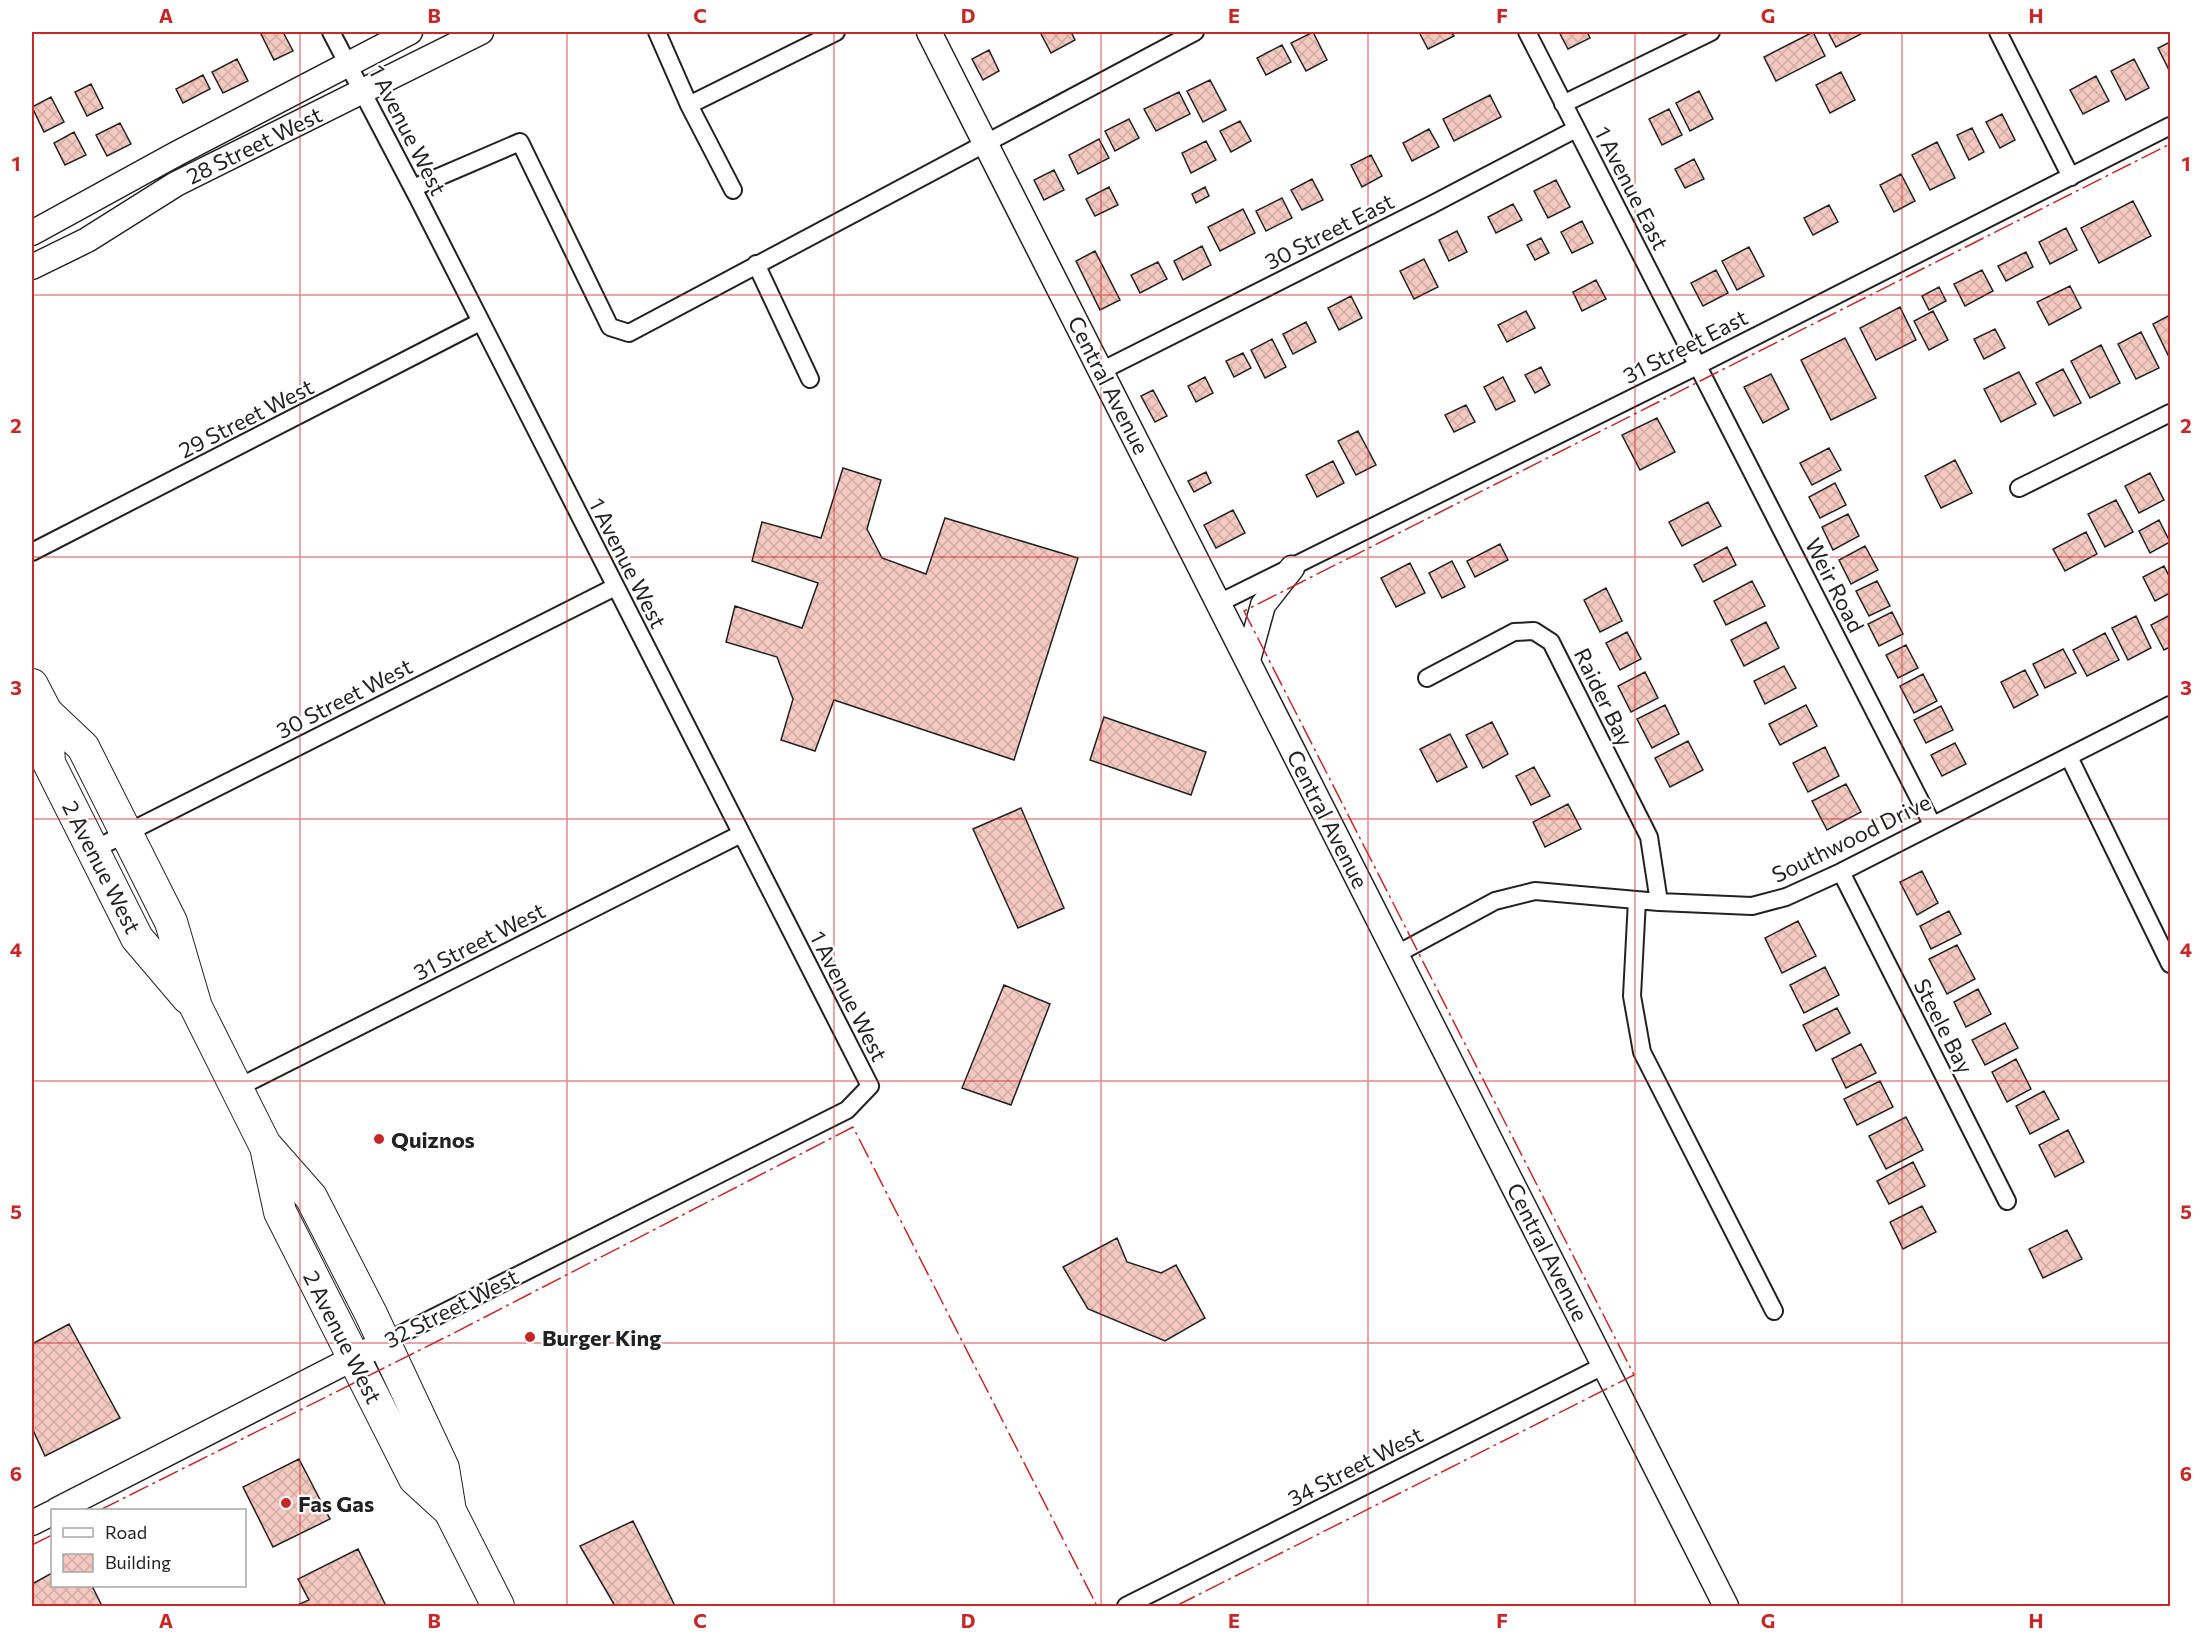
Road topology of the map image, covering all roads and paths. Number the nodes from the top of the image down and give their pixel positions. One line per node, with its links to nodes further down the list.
1 (331, 32): 11 (street, 1 Avenue West)
2 (410, 32): 11 (street, 28 Street West)
3 (481, 32): 12 (street, 28 Street West)
4 (657, 32): 14 (street)
5 (836, 32): 14 (street)
6 (929, 32): 17 (street, Central Avenue)
7 (1195, 32): 17 (street)
8 (1527, 32): 13 (street, 1 Avenue East)
9 (1711, 32): 13 (street)
10 (1998, 32): 18 (street)
11 (348, 63): 12 (street, 1 Avenue West); 21 (street, 28 Street West)
12 (363, 91): 19 (street, 1 Avenue West); 23 (street, 28 Street West)
13 (1563, 104): 16 (street, 1 Avenue East)
14 (688, 105): 20 (street)
15 (2170, 126): 18 (street, 31 Street East)
16 (1576, 129): 25 (street, 1 Avenue East); 26 (street, 30 Street East)
17 (985, 142): 22 (street); 26 (street, Central Avenue)
18 (2071, 177): 25 (street, 31 Street East)
19 (413, 188): 22 (street); 24 (street, 1 Avenue West)
20 (733, 190)
21 (32, 233)
22 (756, 264): 27 (street)
23 (32, 267)
24 (480, 322): 30 (street, 29 Street West); 32 (street, 1 Avenue West)
25 (1697, 366): 31 (street, 31 Street East); 39 (street, Weir Road)
26 (1101, 371): 33 (street, Central Avenue)
27 (810, 379)
28 (2170, 412): 29 (street)
29 (2019, 488)
30 (32, 552)
31 (1292, 568): 33 (street, 31 Street East); 34 (street)
32 (615, 587): 40 (street, 30 Street West); 41 (street, 1 Avenue West)
33 (1219, 603): 34 (street, Central Avenue)
34 (1248, 660): 46 (street, Central Avenue)
35 (1427, 678): 45 (street, Raider Bay)
36 (39, 698): 40 (highway, 2 Avenue West); 42 (highway, 2 Avenue West)
37 (2170, 705): 38 (street, Southwood Drive)
38 (2069, 757): 39 (street, Southwood Drive); 47 (street)
39 (1932, 824): 43 (street, Southwood Drive)
40 (127, 833): 42 (street, 30 Street West); 48 (highway, 2 Avenue West)
41 (741, 834): 49 (street, 31 Street West); 50 (street, 1 Avenue West)
42 (93, 850): 48 (highway, 2 Avenue West)
43 (1841, 872): 45 (street, Southwood Drive); 52 (street, Steele Bay)
44 (1637, 900): 45 (street, Southwood Drive); 46 (street, Southwood Drive); 53 (street)
45 (1659, 902)
46 (1397, 954): 56 (street, Central Avenue)
47 (2170, 964)
48 (196, 1006): 49 (highway, 2 Avenue West)
49 (237, 1088): 51 (highway, 2 Avenue West)
50 (847, 1110): 54 (street, 32 Street West)
51 (266, 1147): 54 (highway, 2 Avenue West); 55 (highway, 2 Avenue West)
52 (2007, 1201)
53 (1774, 1311)
54 (385, 1342): 55 (street, 32 Street West); 58 (highway, 2 Avenue West)
55 (353, 1356): 57 (street, 32 Street West); 58 (highway, 2 Avenue West)
56 (1605, 1365): 62 (street, 34 Street West); 63 (street, Central Avenue)
57 (59, 1509)
58 (450, 1511): 61 (highway, 2 Avenue West)
59 (51, 1514): 60 (street)
60 (32, 1523)
61 (498, 1606)
62 (1126, 1606)
63 (1726, 1606)

